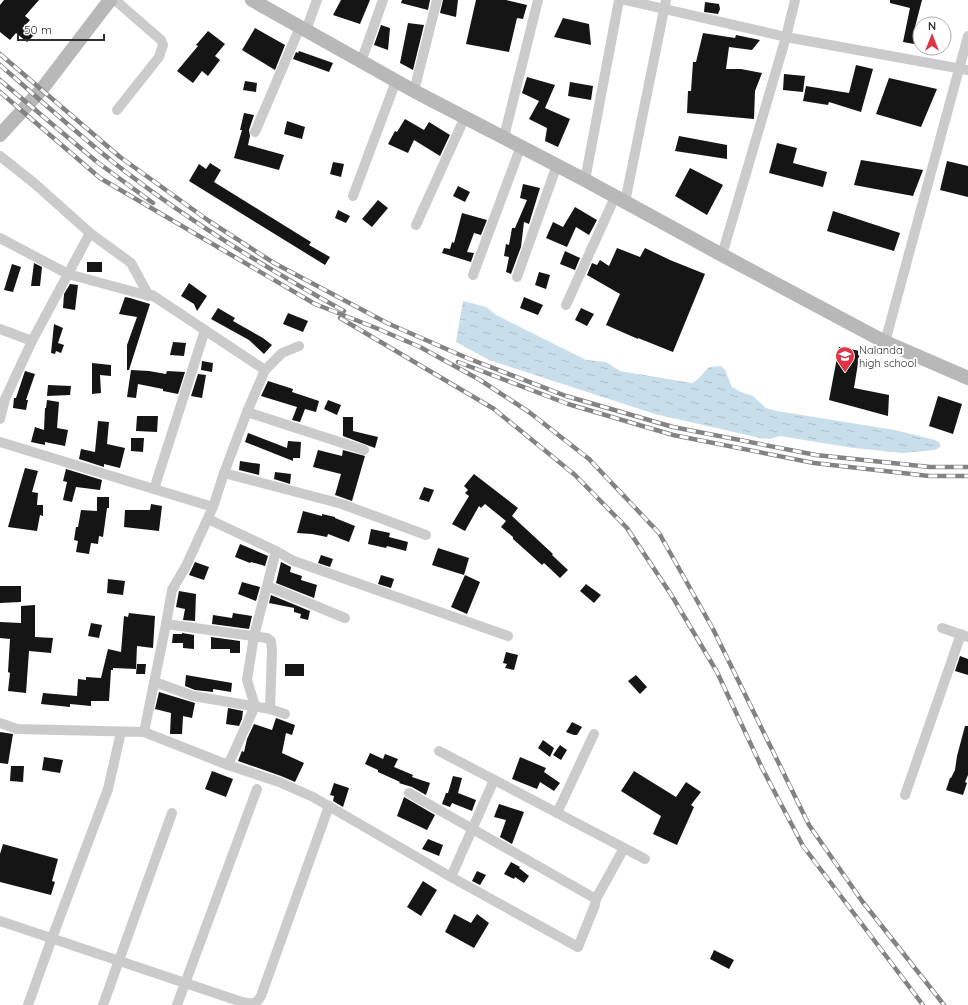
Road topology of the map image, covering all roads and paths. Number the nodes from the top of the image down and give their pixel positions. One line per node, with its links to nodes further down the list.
1 (110, 0): 22 (street)
2 (115, 0): 19 (street)
3 (252, 0): 12 (street)
4 (317, 0): 12 (street)
5 (383, 0): 15 (street)
6 (437, 0): 18 (street)
7 (538, 0): 23 (street)
8 (619, 0): 27 (street)
9 (625, 0): 11 (street)
10 (795, 0): 14 (street)
11 (665, 5): 14 (street); 29 (street)
12 (303, 29): 15 (street); 21 (street)
13 (968, 36): 16 (street)
14 (786, 37): 16 (street); 33 (street)
15 (361, 62): 17 (street)
16 (963, 69): 42 (street)
17 (396, 81): 18 (street); 28 (street)
18 (414, 91): 20 (street)
19 (117, 110)
20 (465, 117): 23 (street); 30 (street)
21 (255, 132)
22 (0, 135)
23 (504, 137): 24 (street)
24 (521, 146): 26 (street); 35 (street)
25 (0, 156): 31 (street)
26 (557, 165): 27 (street); 36 (street)
27 (585, 180): 29 (street)
28 (353, 196)
29 (620, 200): 33 (street); 38 (street)
30 (416, 225)
31 (90, 233): 34 (street); 37 (street)
32 (0, 238): 34 (street)
33 (722, 256): 42 (street)
34 (68, 274): 37 (street); 41 (street)
35 (473, 275)
36 (517, 277)
37 (149, 296): 40 (street)
38 (566, 305)
39 (0, 329): 41 (street)
40 (205, 330): 44 (street); 52 (street)
41 (32, 341): 46 (street)
42 (885, 342): 45 (street)
43 (299, 346): 44 (street)
44 (265, 370): 47 (street)
45 (968, 378)
46 (3, 399): 48 (street)
47 (247, 412): 50 (street); 51 (street)
48 (0, 419)
49 (0, 442): 52 (street)
50 (364, 450)
51 (224, 473): 53 (street); 55 (street)
52 (154, 489): 53 (street)
53 (214, 507): 54 (street)
54 (208, 519): 56 (street); 59 (street)
55 (426, 535)
56 (276, 551): 57 (street); 62 (street)
57 (267, 586): 58 (street); 61 (street)
58 (345, 618)
59 (166, 624): 61 (street); 64 (street)
60 (942, 628): 63 (street)
61 (254, 636): 65 (street); 66 (street)
62 (508, 636)
63 (964, 636): 77 (street)
64 (155, 682): 65 (street); 70 (street)
65 (255, 706): 66 (street); 73 (street)
66 (270, 709): 67 (street)
67 (285, 714)
68 (0, 723): 69 (street)
69 (121, 732): 70 (street); 87 (street)
70 (144, 732): 73 (street)
71 (594, 734): 80 (street)
72 (439, 751): 74 (street)
73 (228, 764): 78 (street)
74 (494, 780): 80 (street); 81 (street)
75 (257, 789): 89 (street)
76 (409, 793): 81 (street)
77 (905, 795)
78 (329, 806): 84 (street); 89 (street)
79 (172, 812): 88 (street)
80 (557, 813): 82 (street)
81 (473, 829): 84 (street); 85 (street)
82 (624, 848): 83 (street); 85 (street)
83 (645, 859)
84 (451, 877): 85 (street)
85 (596, 899)
86 (0, 921): 87 (street)
87 (52, 938): 88 (street); 90 (street)
88 (118, 961): 89 (street); 91 (street)
89 (184, 983): 92 (street)
90 (28, 1005)
91 (103, 1005)
92 (177, 1005)

